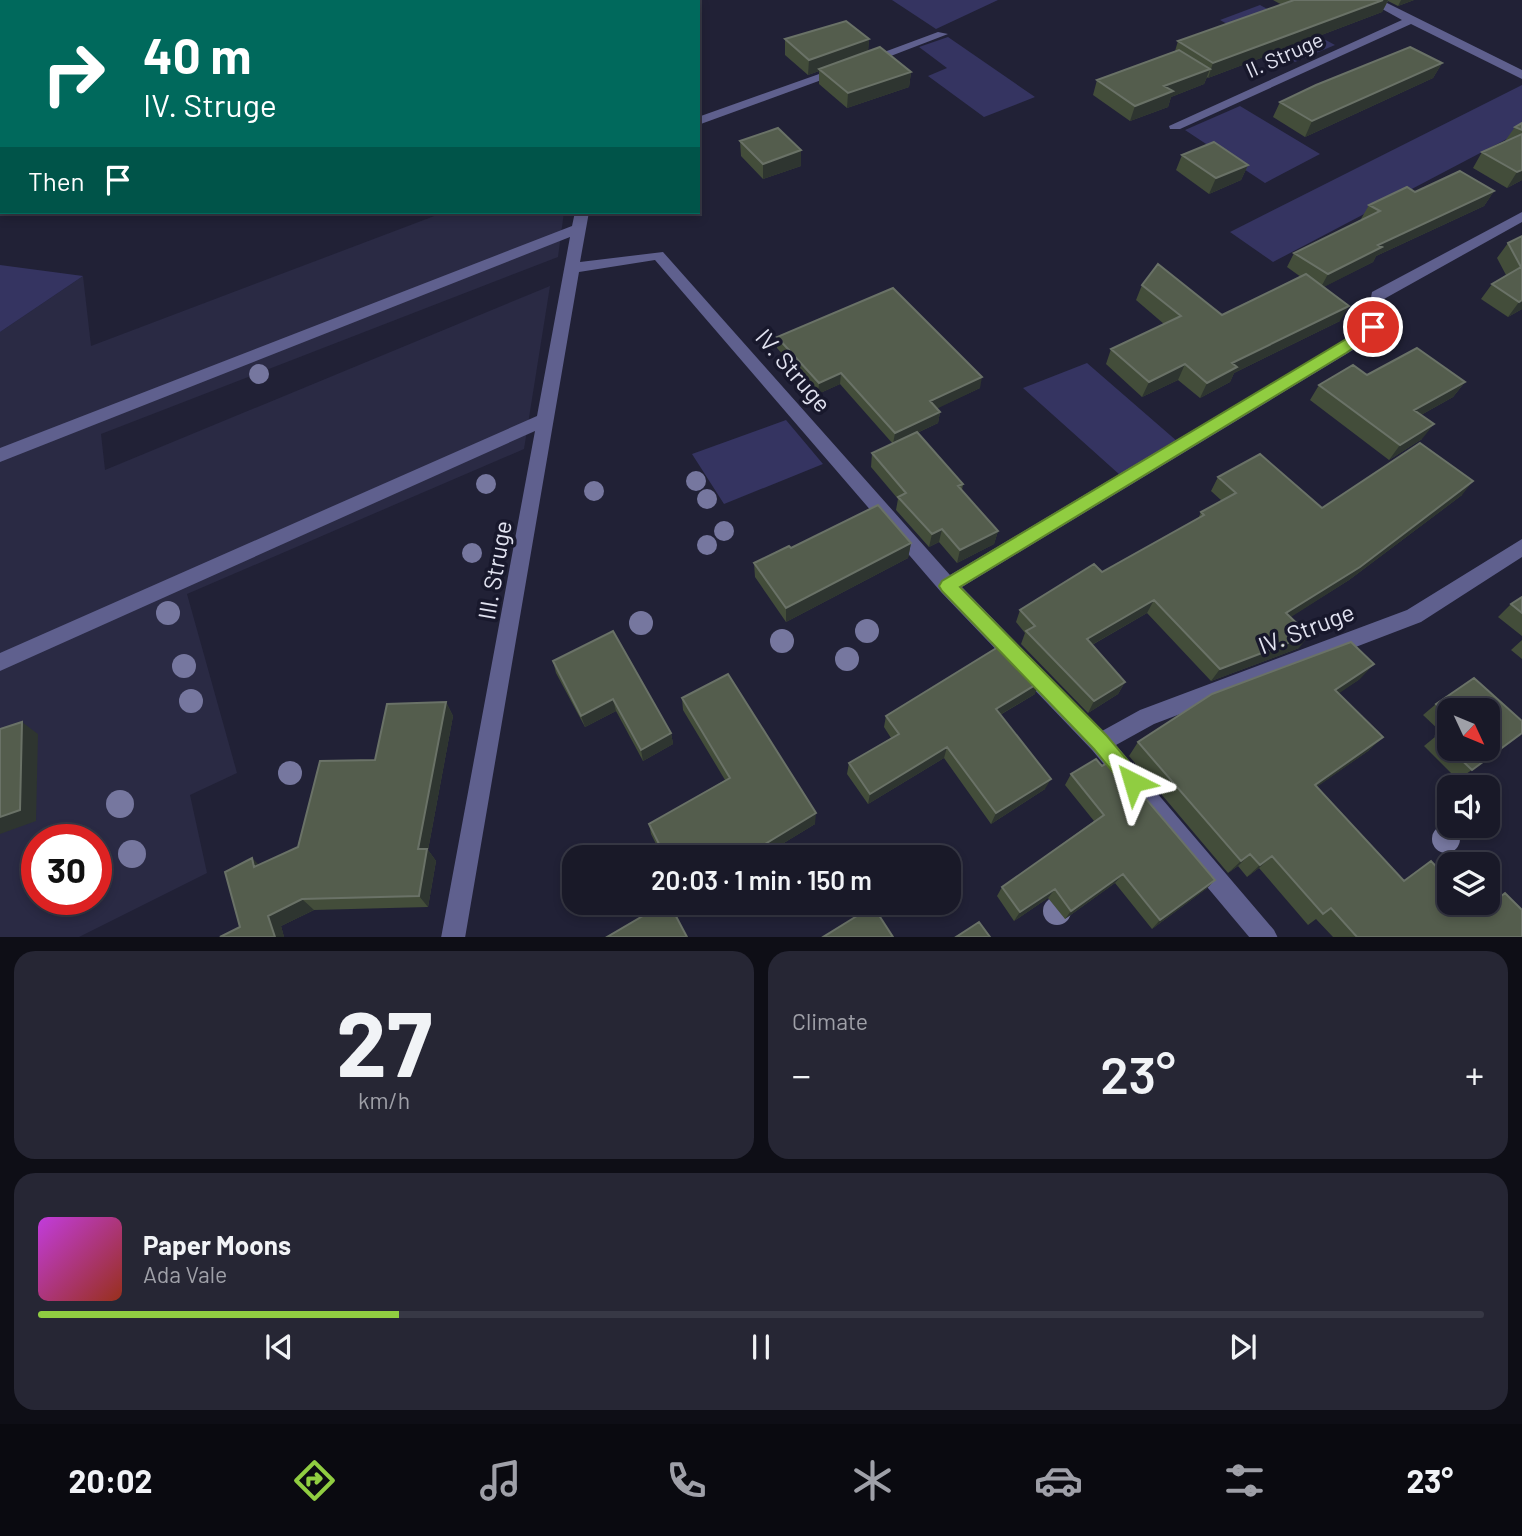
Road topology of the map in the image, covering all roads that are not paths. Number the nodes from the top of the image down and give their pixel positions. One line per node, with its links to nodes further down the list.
1 (1372, 0): 2 (street)
2 (1410, 20): 4 (street); 6 (street, II. Struge)
3 (942, 34): 5 (street)
4 (1522, 75)
5 (700, 120)
6 (1175, 126)
7 (1522, 216): 13 (street)
8 (580, 220): 9 (street, III. Struge); 11 (street)
9 (572, 268): 10 (street, III. Struge); 13 (street, IV. Struge)
10 (546, 419): 14 (street); 16 (street, III. Struge)
11 (0, 455)
12 (1522, 547): 15 (street, IV. Struge)
13 (948, 586): 15 (street, IV. Struge)
14 (0, 662)
15 (1100, 743): 17 (street, IV. Struge)
16 (453, 937)
17 (1266, 937)

